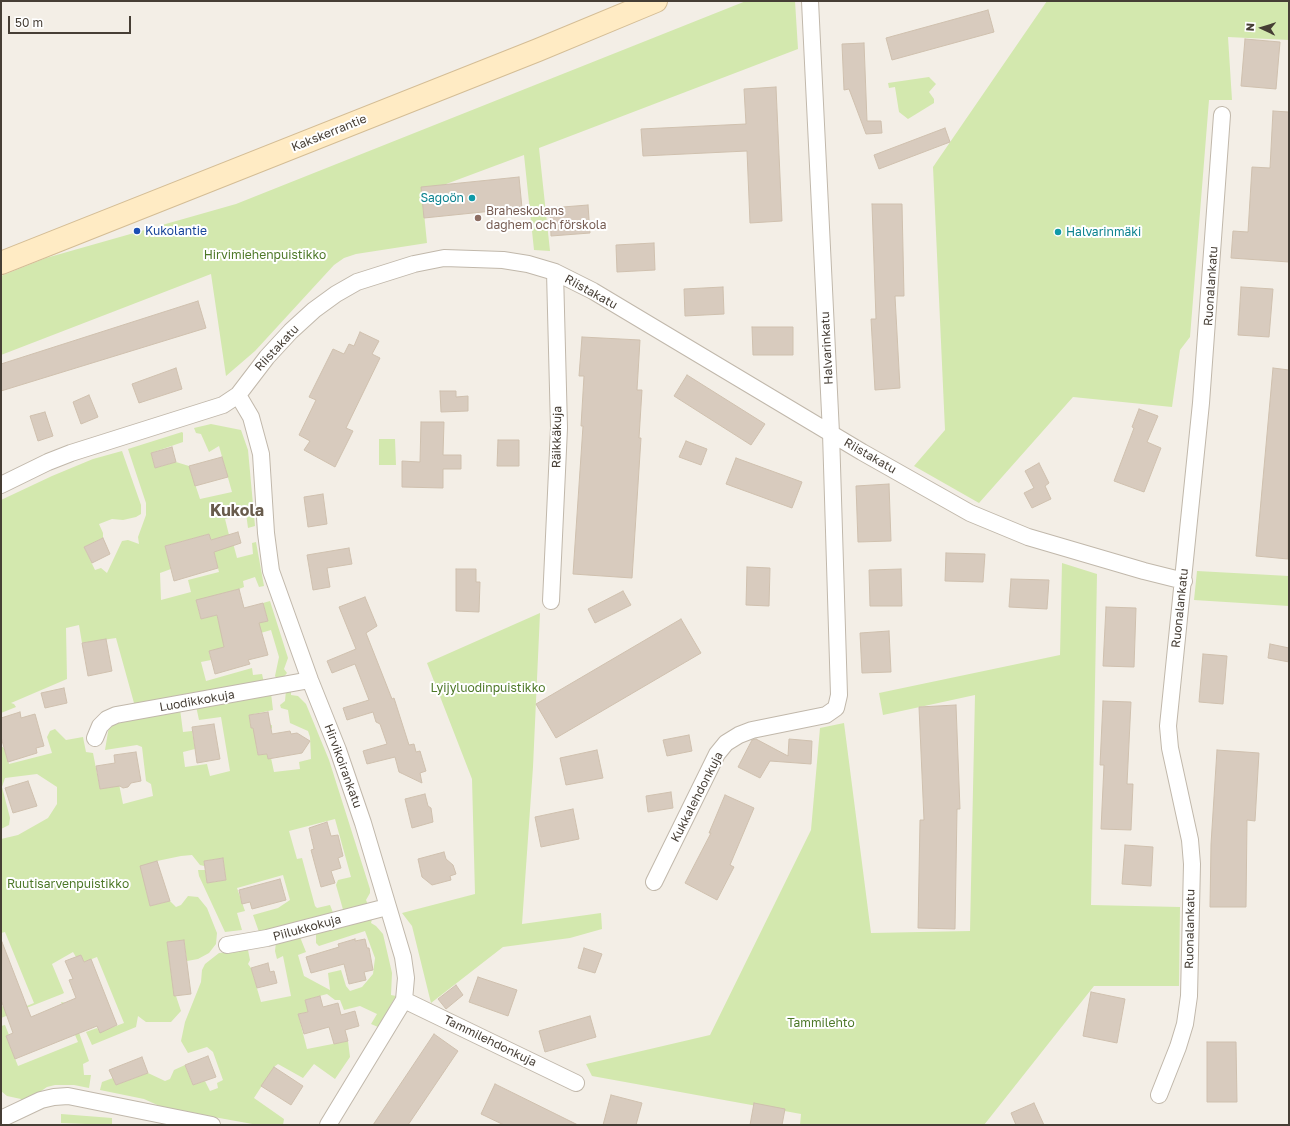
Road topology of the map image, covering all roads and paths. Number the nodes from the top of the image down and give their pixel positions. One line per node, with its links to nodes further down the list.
1 (656, 1): 4 (main road, Kakskerrantie)
2 (810, 1): 7 (street, Halvarinkatu)
3 (1222, 115): 9 (street, Ruonalankatu)
4 (1, 263)
5 (555, 272): 6 (street, Riistakatu); 7 (street, Riistakatu); 10 (street, Räikkäkuja)
6 (238, 395): 8 (street, Riistakatu); 11 (street, Hirvikoirankatu)
7 (831, 433): 9 (street, Riistakatu); 12 (street, Halvarinkatu)
8 (1, 485)
9 (1184, 581): 19 (street, Ruonalankatu)
10 (551, 601)
11 (310, 680): 13 (street, Luodikkokuja); 15 (street, Hirvikoirankatu)
12 (839, 695): 14 (street, Kukkalehdonkuja)
13 (95, 738)
14 (654, 882)
15 (387, 907): 16 (street, Piilukkokuja); 17 (street, Hirvikoirankatu)
16 (227, 945)
17 (404, 1000): 18 (street, Tammilehdonkuja); 22 (street, Hirvikoirankatu)
18 (576, 1083)
19 (1159, 1095)
20 (1, 1119): 21 (street)
21 (212, 1125)
22 (328, 1125)

